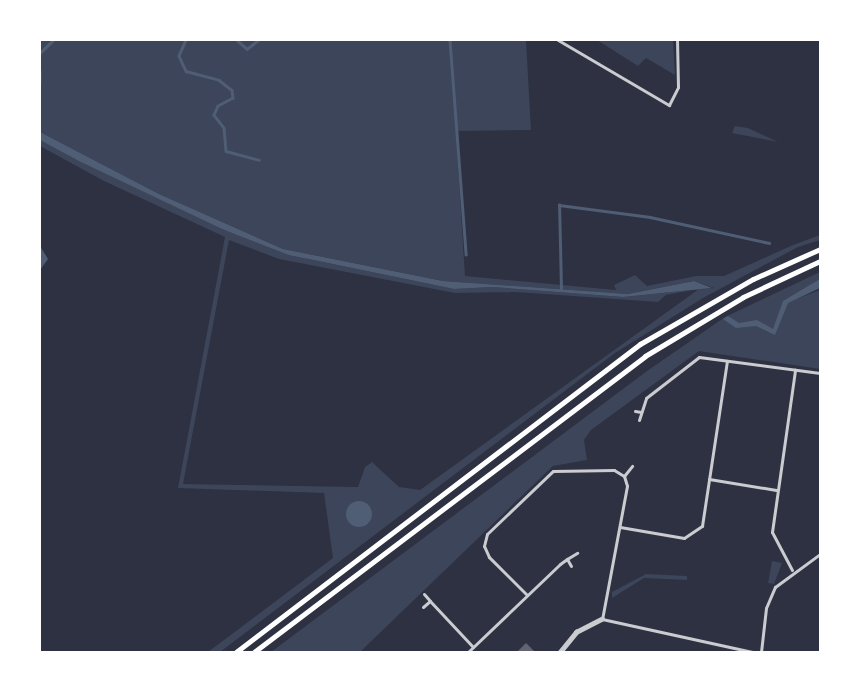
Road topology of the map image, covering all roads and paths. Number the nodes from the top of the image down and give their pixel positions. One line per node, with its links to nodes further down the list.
1 (558, 40): 2 (street)
2 (677, 40)
3 (820, 249): 27 (main road)
4 (820, 261): 28 (main road)
5 (727, 361): 6 (street); 9 (street); 13 (street)
6 (795, 370): 7 (street); 14 (street)
7 (820, 373)
8 (635, 411): 9 (street)
9 (641, 412): 10 (street)
10 (639, 420)
11 (632, 466): 12 (street)
12 (624, 476): 15 (street); 22 (street)
13 (709, 479): 14 (street); 15 (street)
14 (776, 490): 20 (street)
15 (620, 527): 25 (street)
16 (577, 554): 18 (street)
17 (820, 554): 20 (street)
18 (567, 559): 19 (street); 22 (street)
19 (571, 566)
20 (792, 570): 32 (street)
21 (424, 594): 23 (street)
22 (527, 595): 26 (street)
23 (430, 601): 24 (street); 26 (street)
24 (423, 607)
25 (602, 619): 30 (street); 31 (street)
26 (473, 647): 29 (street)
27 (236, 652)
28 (254, 652)
29 (468, 652)
30 (560, 652)
31 (752, 652)
32 (761, 652)

